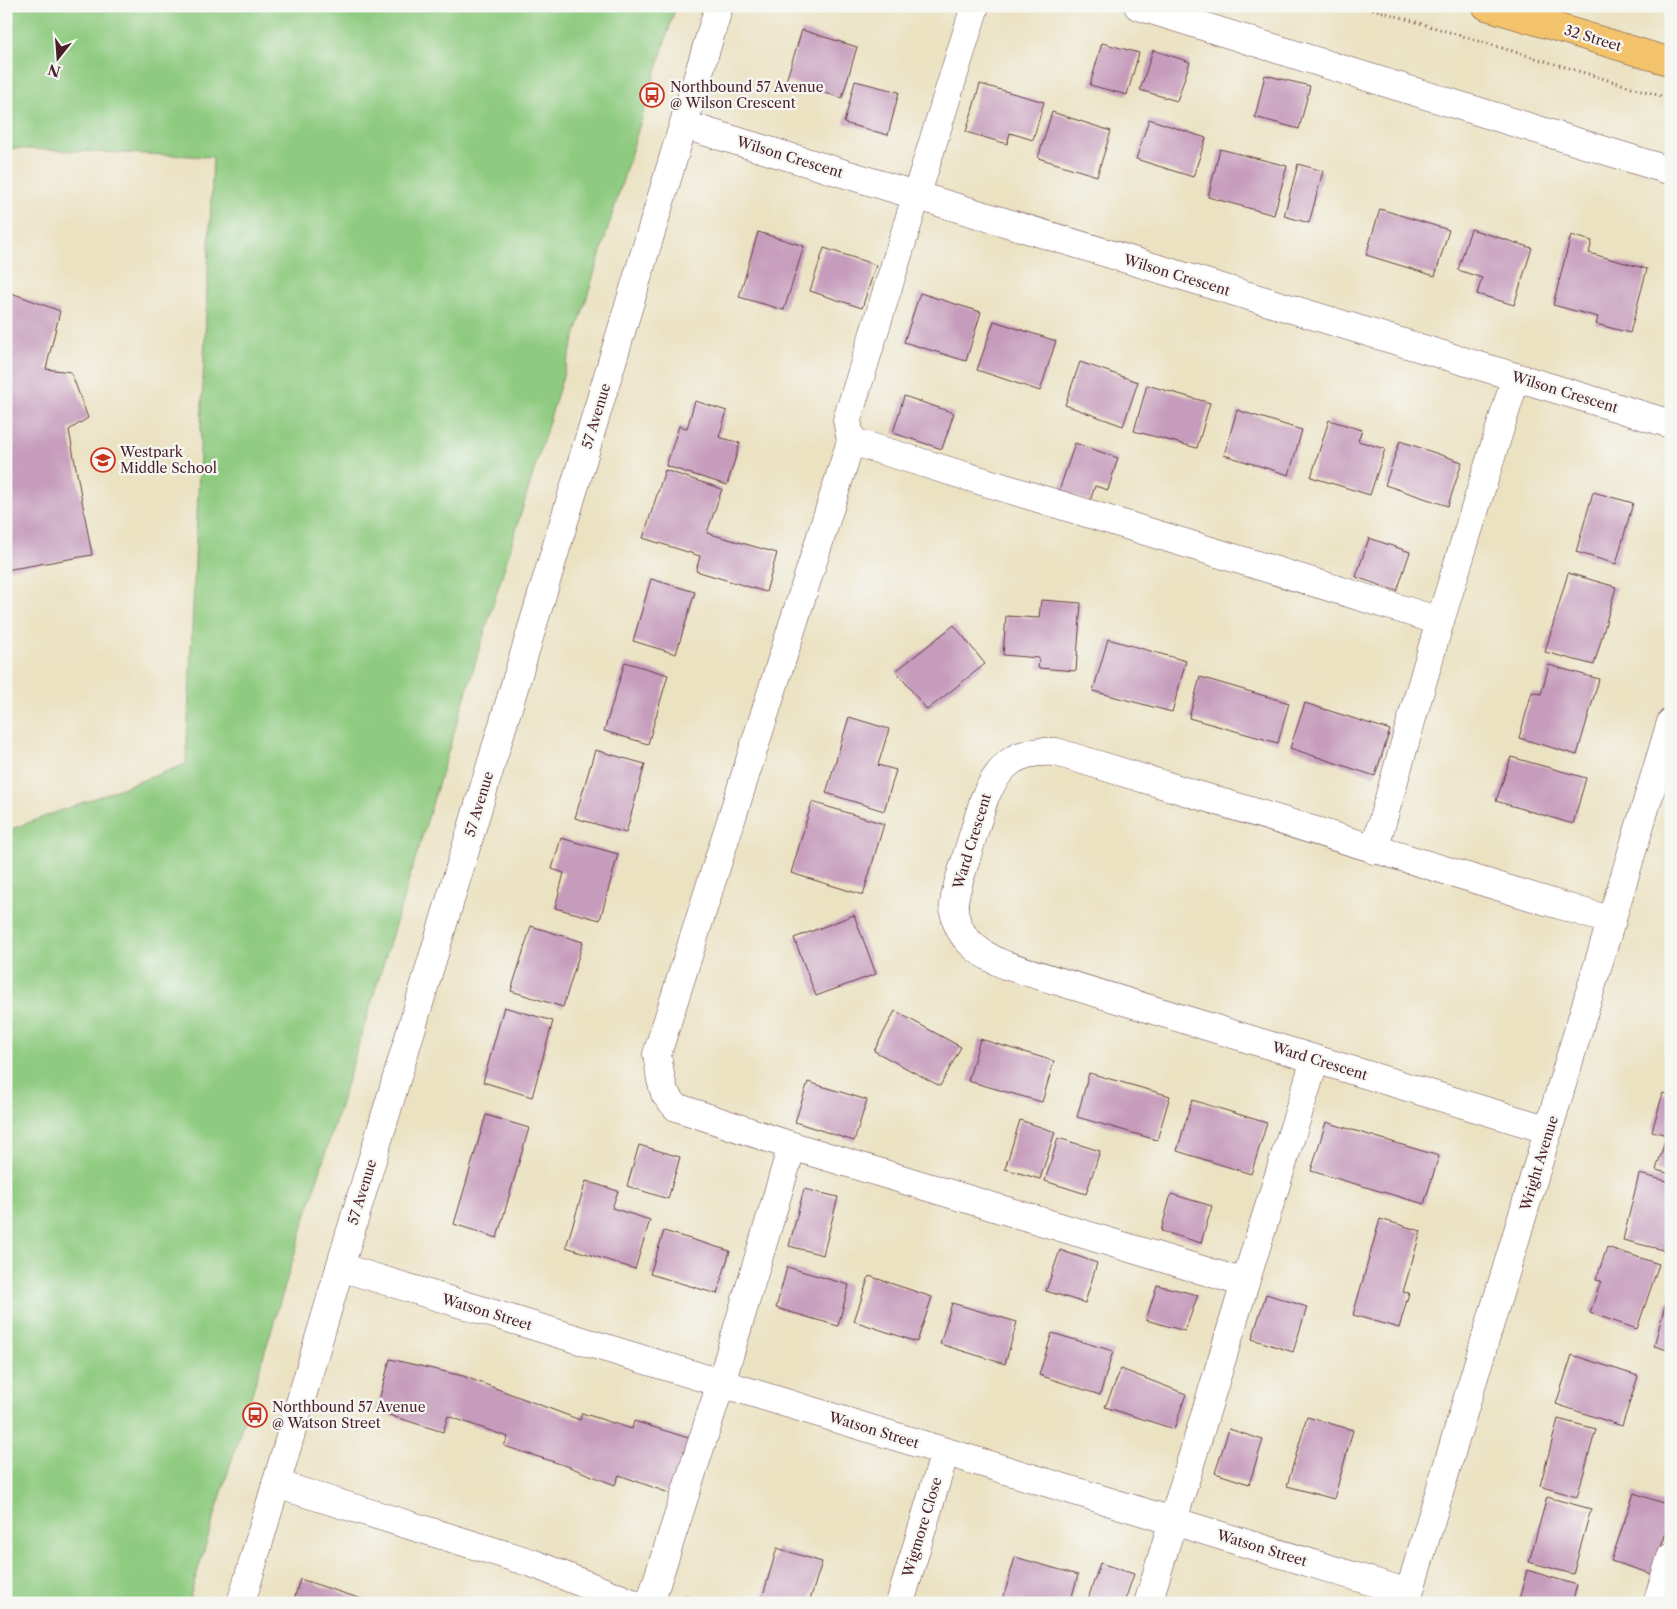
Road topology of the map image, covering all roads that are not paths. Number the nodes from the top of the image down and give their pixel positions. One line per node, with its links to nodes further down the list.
1 (719, 6): 6 (street, 57 Avenue)
2 (975, 6): 8 (street)
3 (1138, 6): 7 (street)
4 (1486, 6): 5 (main road, 32 Street)
5 (1671, 62)
6 (684, 125): 8 (street, Wilson Crescent); 19 (street, 57 Avenue)
7 (1671, 171)
8 (917, 196): 9 (street, Wilson Crescent); 11 (street)
9 (1516, 377): 10 (street, Wilson Crescent); 12 (street)
10 (1671, 424)
11 (851, 441): 12 (street); 18 (street)
12 (1440, 621): 14 (street)
13 (1671, 722): 15 (street, Wright Avenue)
14 (1374, 850): 15 (street, Ward Crescent); 16 (street, Ward Crescent)
15 (1612, 921): 17 (street, Wright Avenue)
16 (1314, 1060): 17 (street, Ward Crescent); 20 (street)
17 (1549, 1130): 26 (street, Wright Avenue)
18 (792, 1146): 20 (street); 21 (street)
19 (340, 1267): 21 (street, Watson Street); 23 (street, 57 Avenue)
20 (1245, 1283): 24 (street)
21 (721, 1383): 22 (street, Watson Street); 29 (street)
22 (945, 1452): 24 (street, Watson Street); 30 (street, Wigmore Close)
23 (276, 1484): 27 (street, 57 Avenue); 28 (street)
24 (1173, 1521): 26 (street, Watson Street); 31 (street)
25 (1671, 1557): 32 (street)
26 (1407, 1598)
27 (241, 1603)
28 (632, 1603)
29 (650, 1603)
30 (900, 1603)
31 (1148, 1603)
32 (1657, 1603)

